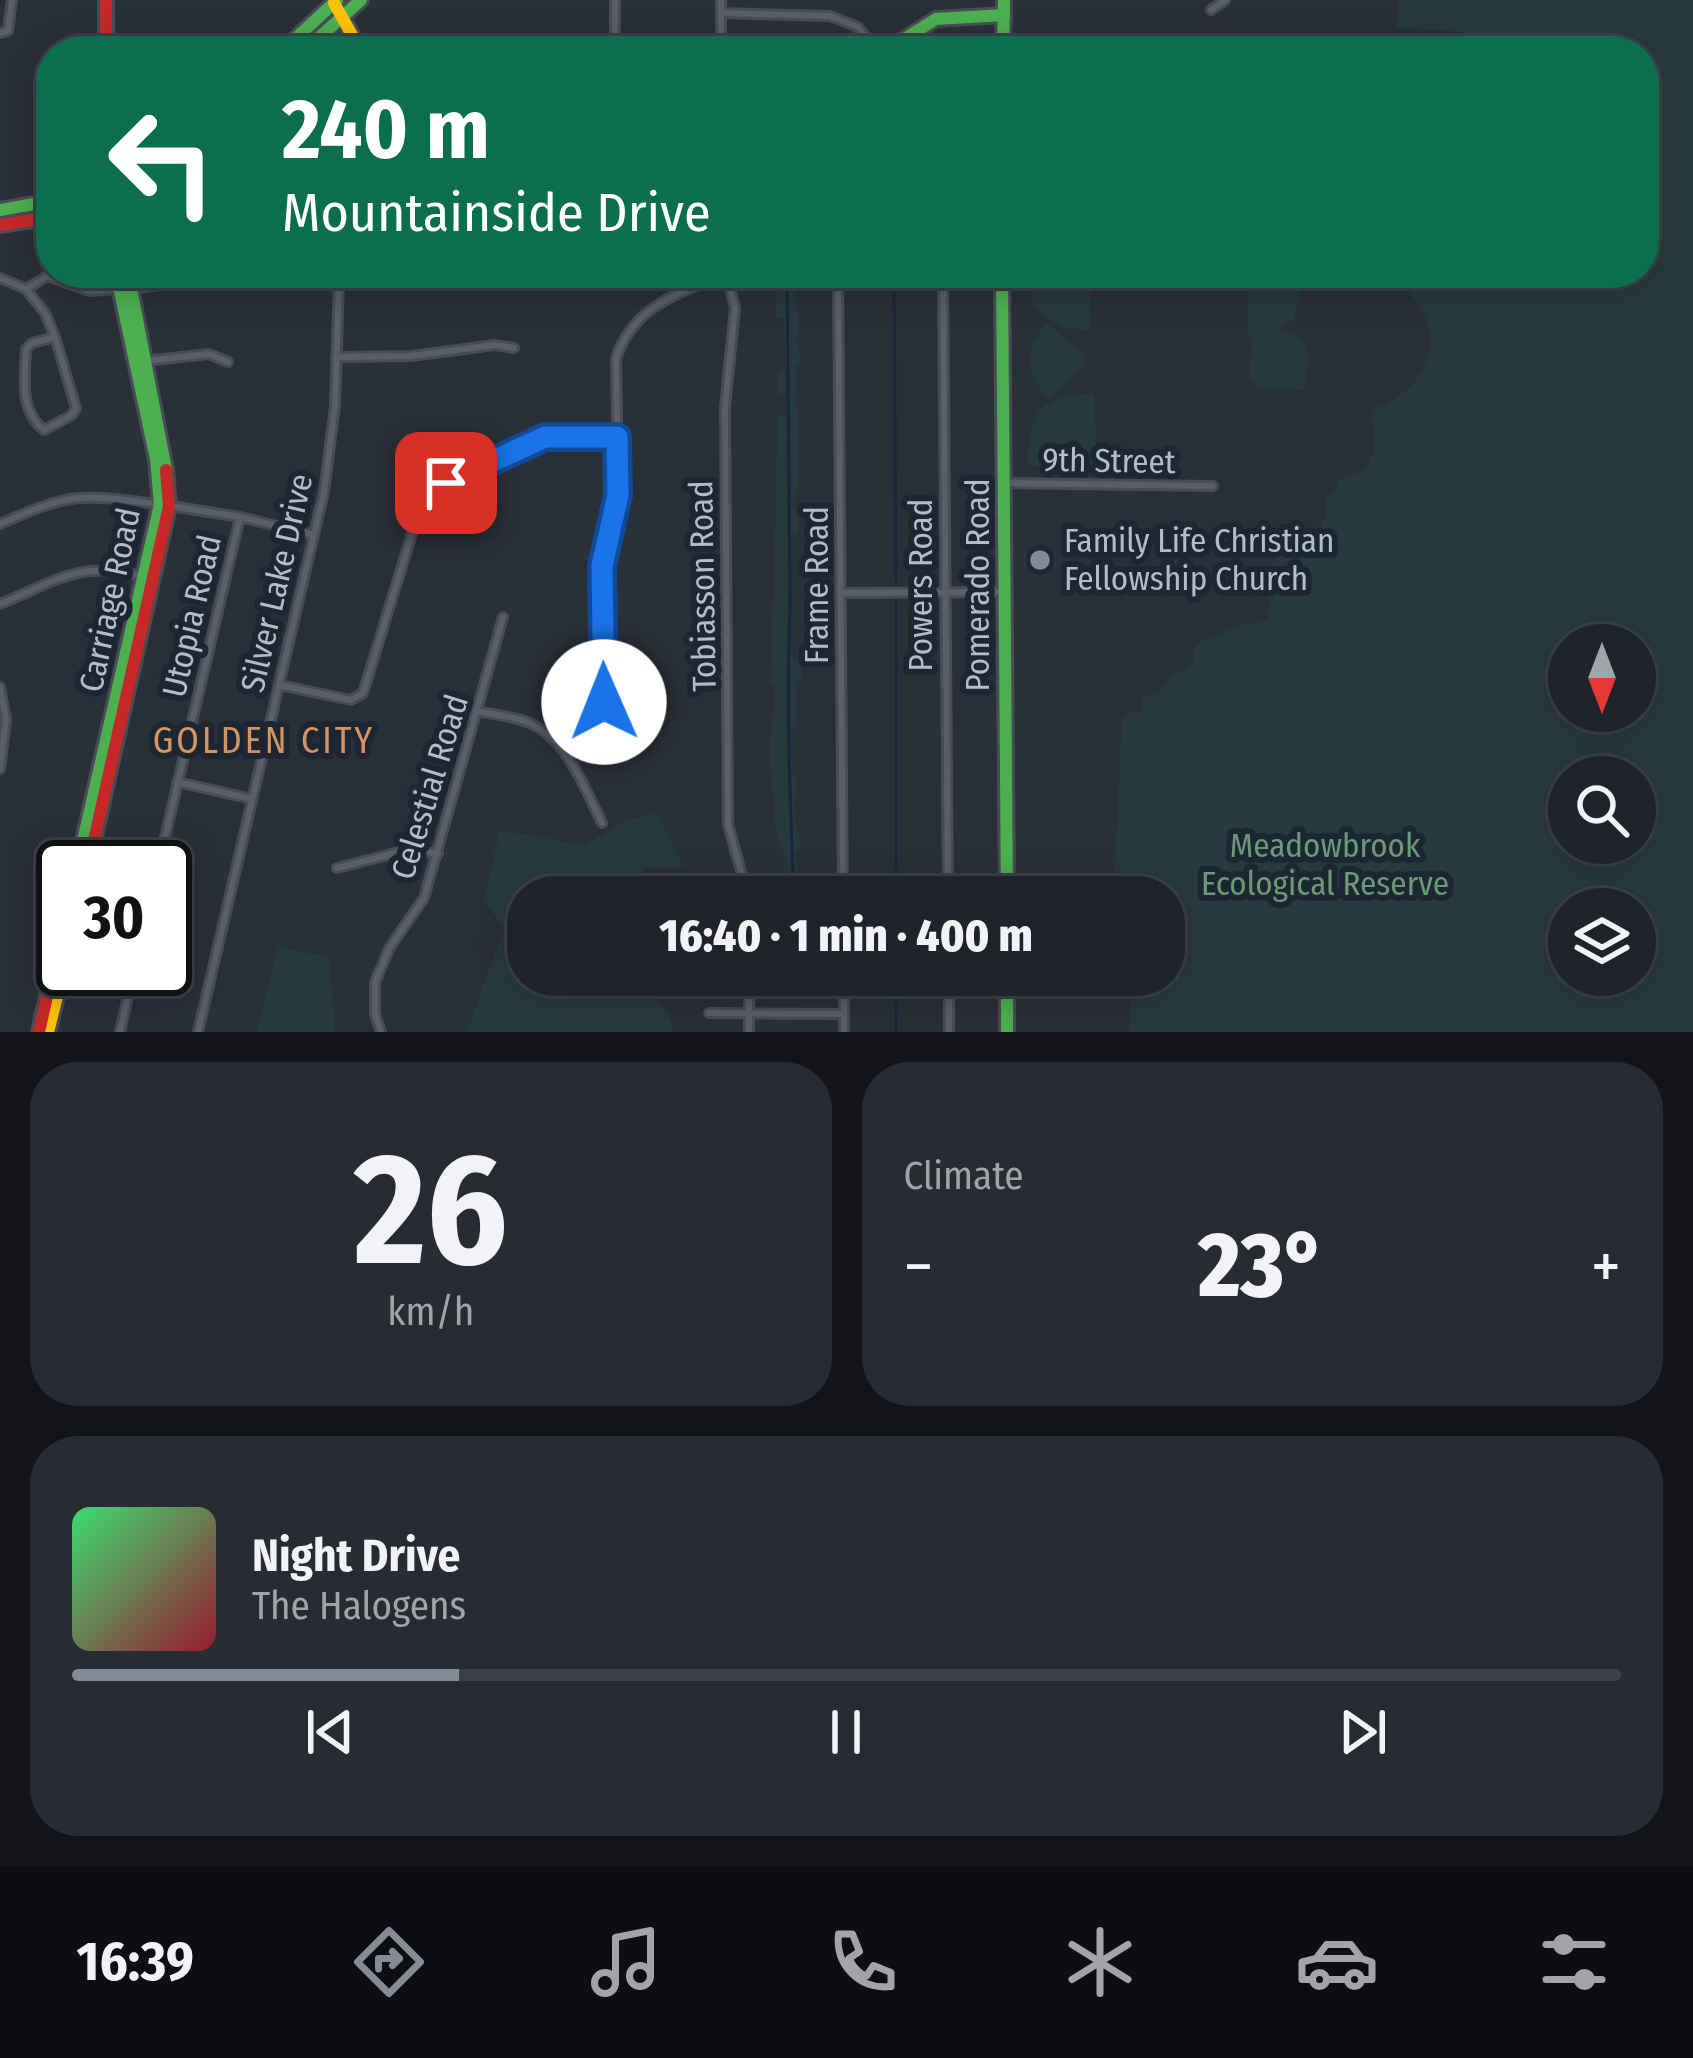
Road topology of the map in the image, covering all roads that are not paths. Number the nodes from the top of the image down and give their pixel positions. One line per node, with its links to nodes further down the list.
1 (12, 0): 12 (street)
2 (106, 0): 13 (street)
3 (361, 0): 11 (street)
4 (615, 0): 17 (street)
5 (721, 0): 10 (street)
6 (1226, 0): 9 (street)
7 (334, 1): 11 (street); 14 (street)
8 (1004, 7): 20 (street)
9 (1211, 10)
10 (721, 13): 18 (street); 19 (street)
11 (341, 18): 15 (street); 16 (street)
12 (4, 32)
13 (106, 36)
14 (298, 36)
15 (321, 36)
16 (352, 36)
17 (614, 36)
18 (721, 36)
19 (867, 36)
20 (907, 36)
21 (36, 204): 22 (street)
22 (0, 210)
23 (36, 219): 24 (street)
24 (0, 225)
25 (0, 278): 34 (street)
26 (36, 283): 34 (street)
27 (127, 288): 38 (street, Carriage Road)
28 (339, 288): 37 (street, Silver Lake Drive)
29 (695, 288): 40 (street)
30 (730, 288): 65 (street, Tobiasson Road)
31 (838, 288): 50 (street, Frame Road)
32 (944, 288): 48 (street, Powers Road)
33 (1002, 288): 41 (street, Pomerado Road)
34 (26, 289): 35 (street)
35 (55, 337): 35 (street)
36 (514, 348): 37 (street)
37 (336, 357): 46 (street, Silver Lake Drive)
38 (140, 361): 39 (street); 43 (street, Carriage Road)
39 (228, 362)
40 (617, 437): 53 (street); 56 (street)
41 (1005, 484): 42 (street, 9th Street); 49 (street, Pomerado Road)
42 (1213, 487)
43 (165, 505): 44 (street); 45 (street); 47 (street, Carriage Road)
44 (240, 517): 46 (street); 58 (street, Utopia Road)
45 (0, 524)
46 (314, 535): 53 (street, Silver Lake Drive)
47 (150, 578): 51 (street); 61 (street, Carriage Road)
48 (945, 592): 49 (street); 50 (street); 67 (street, Powers Road)
49 (1005, 592): 68 (street, Pomerado Road)
50 (841, 593): 66 (street, Frame Road)
51 (0, 604)
52 (503, 617): 55 (street, Celestial Road)
53 (279, 685): 59 (street, Silver Lake Drive)
54 (0, 687): 57 (street)
55 (478, 711): 56 (street); 63 (street, Celestial Road)
56 (568, 758): 60 (street)
57 (0, 769)
58 (177, 782): 59 (street); 62 (street, Utopia Road)
59 (252, 799): 82 (street, Silver Lake Drive)
60 (602, 823)
61 (89, 840)
62 (164, 840)
63 (438, 854): 64 (street); 83 (street, Celestial Road)
64 (337, 868)
65 (742, 876)
66 (843, 876)
67 (948, 876)
68 (1006, 876)
69 (47, 996): 79 (street)
70 (57, 996): 80 (street)
71 (128, 996): 81 (street)
72 (749, 996): 77 (street)
73 (844, 996): 78 (street)
74 (949, 996): 86 (street)
75 (1007, 996): 87 (street)
76 (709, 1013): 77 (street)
77 (749, 1013): 78 (street); 84 (street)
78 (844, 1014): 85 (street)
79 (39, 1032)
80 (48, 1032)
81 (120, 1032)
82 (198, 1032)
83 (381, 1032)
84 (749, 1032)
85 (844, 1032)
86 (949, 1032)
87 (1007, 1032)

